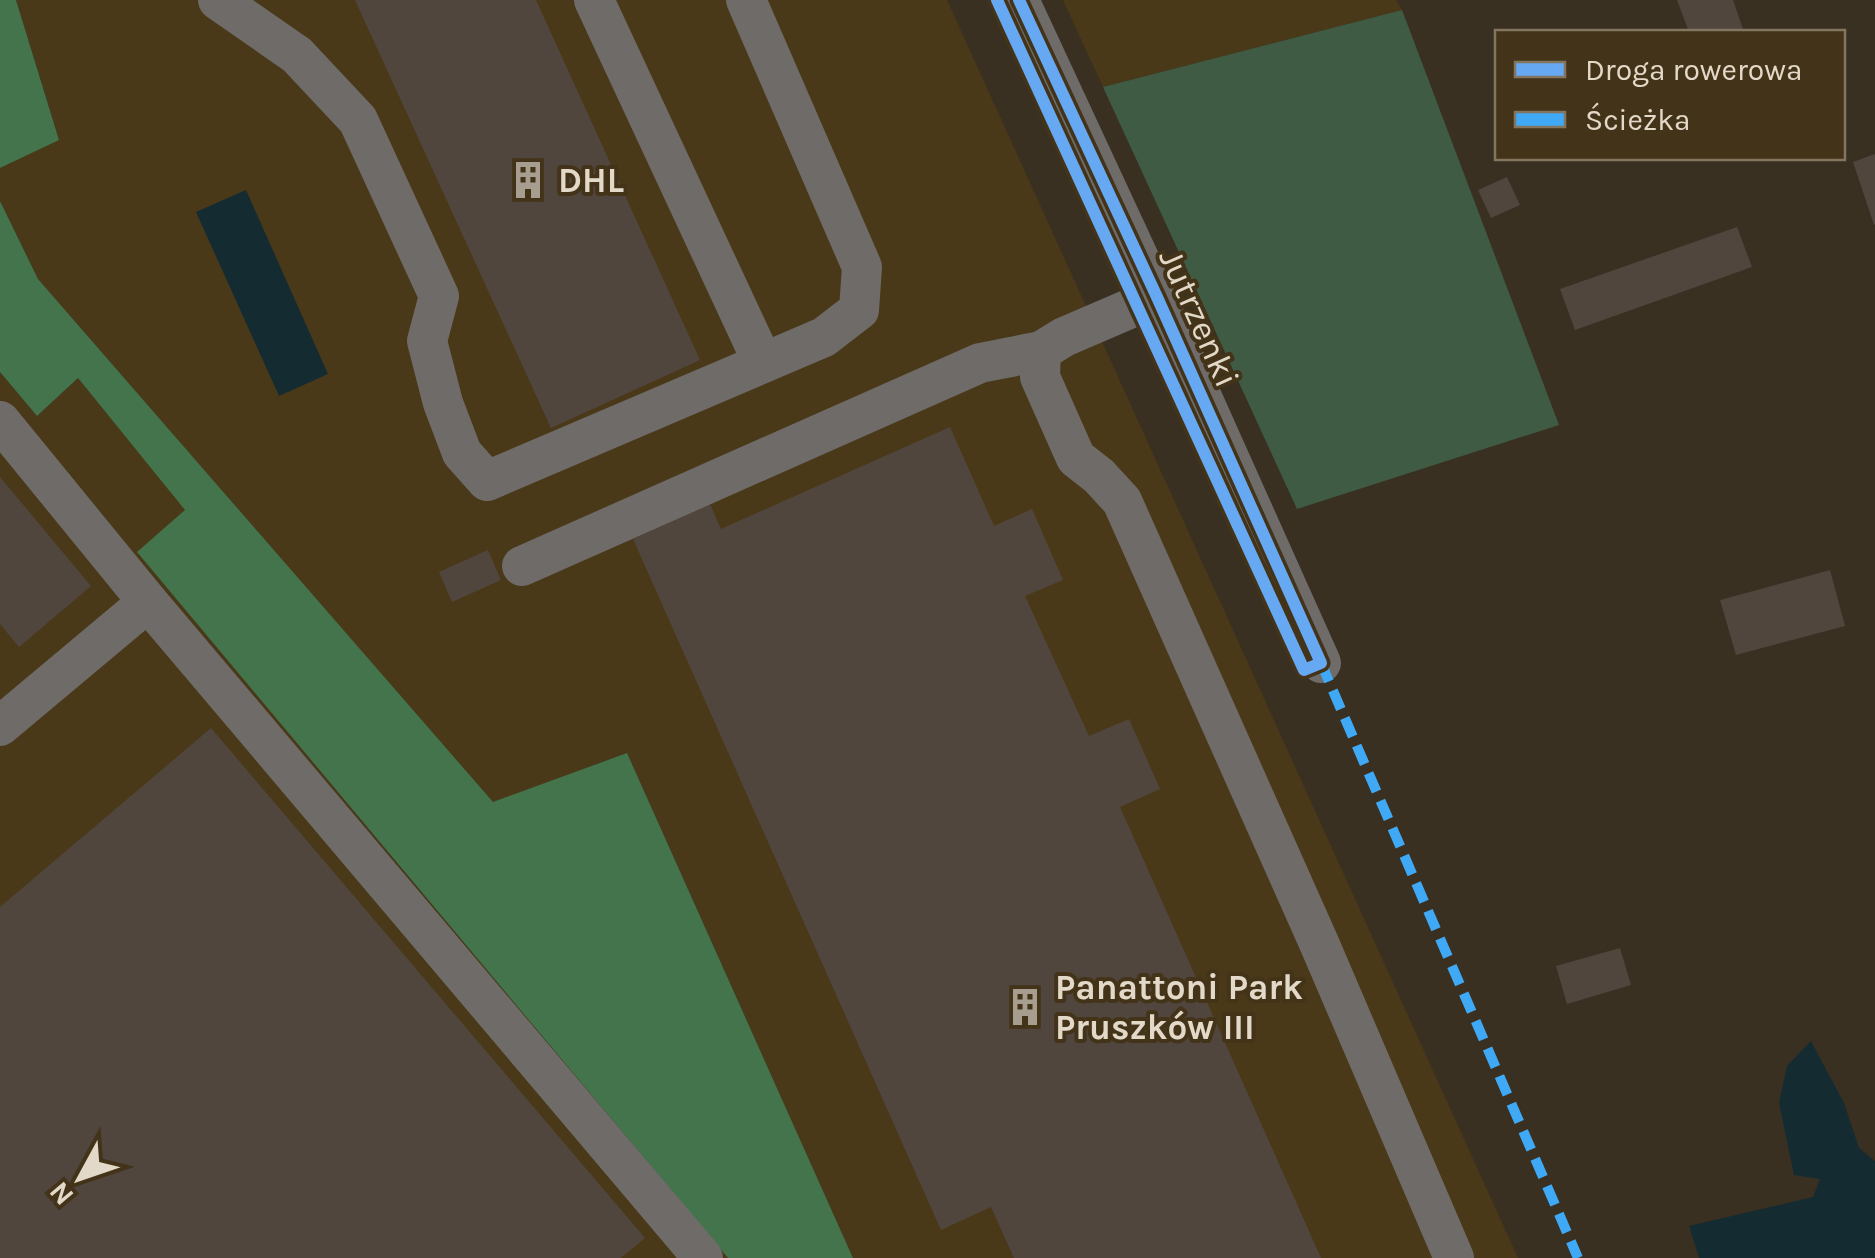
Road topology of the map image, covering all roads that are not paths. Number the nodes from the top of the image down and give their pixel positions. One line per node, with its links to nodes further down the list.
1 (218, 0): 7 (street)
2 (594, 0): 7 (street)
3 (746, 0): 7 (street)
4 (1018, 0): 5 (street, Jutrzenki)
5 (1157, 297): 6 (street); 11 (street, Jutrzenki)
6 (1042, 351): 9 (street); 14 (street)
7 (763, 363)
8 (0, 421): 10 (street)
9 (522, 566)
10 (148, 602): 12 (street); 13 (street)
11 (1320, 663)
12 (0, 726)
13 (703, 1258)
14 (1454, 1258)

